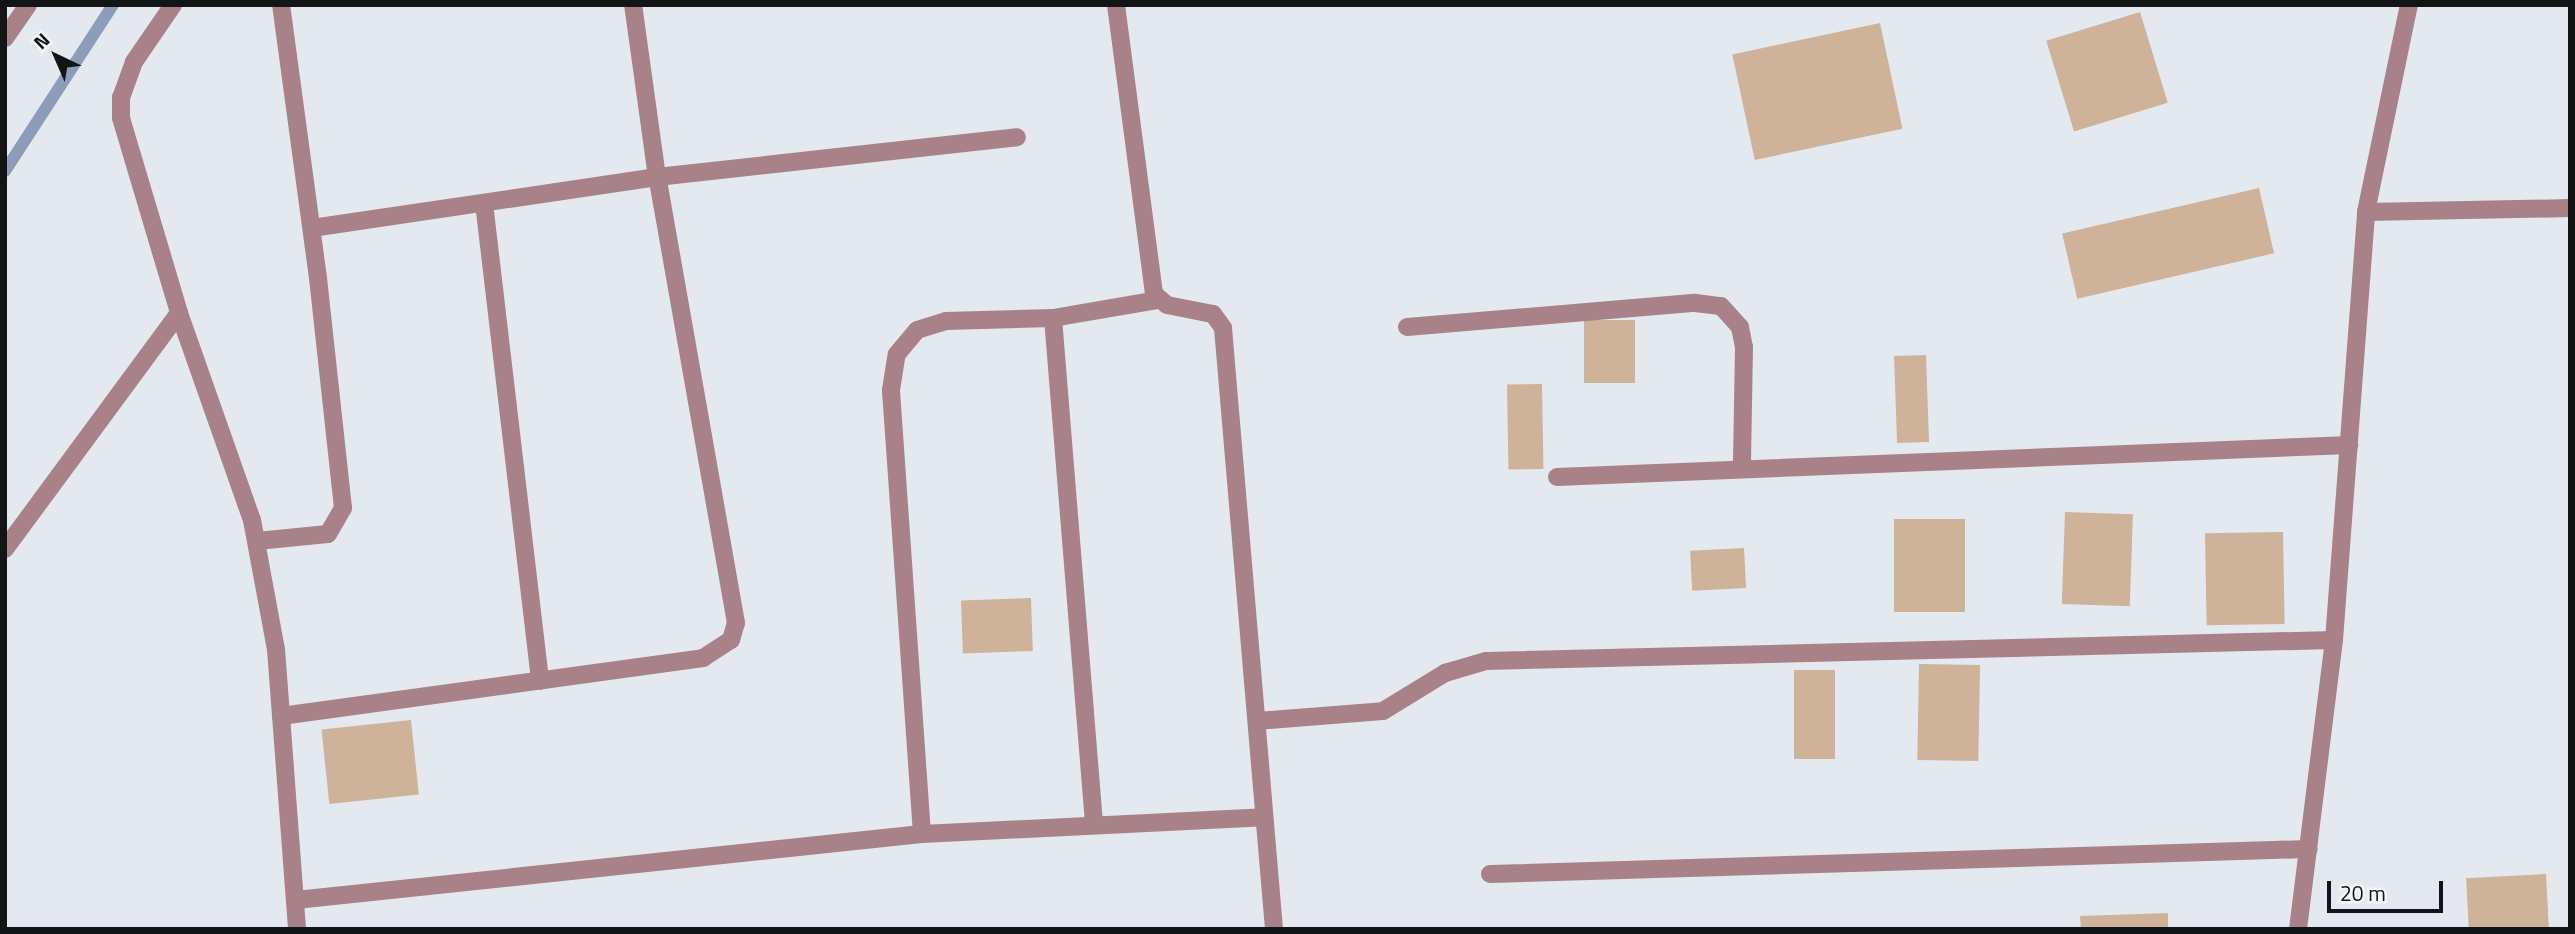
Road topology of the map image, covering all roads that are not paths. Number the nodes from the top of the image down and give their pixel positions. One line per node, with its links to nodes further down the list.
1 (28, 5): 7 (street)
2 (173, 5): 15 (street)
3 (281, 5): 13 (street)
4 (633, 5): 9 (street)
5 (1116, 5): 14 (street)
6 (2409, 5): 12 (street)
7 (5, 37)
8 (1017, 137): 9 (street)
9 (657, 177): 10 (street); 24 (street)
10 (484, 203): 13 (street); 24 (street)
11 (2570, 208): 12 (street)
12 (2366, 212): 18 (street)
13 (312, 228): 21 (street)
14 (1158, 300): 16 (street); 26 (street)
15 (179, 313): 21 (street); 22 (street)
16 (1053, 318): 28 (street); 29 (street)
17 (1407, 327): 19 (street)
18 (2349, 445): 19 (street); 23 (street)
19 (1742, 467): 20 (street)
20 (1557, 477)
21 (257, 541): 25 (street)
22 (5, 549)
23 (2334, 640): 26 (street); 30 (street)
24 (540, 681): 25 (street)
25 (281, 716): 32 (street)
26 (1257, 721): 27 (street)
27 (1264, 817): 28 (street); 34 (street)
28 (1094, 823): 29 (street)
29 (922, 834): 32 (street)
30 (2309, 849): 31 (street); 35 (street)
31 (1490, 874)
32 (296, 900): 33 (street)
33 (297, 929)
34 (1274, 929)
35 (2298, 929)

